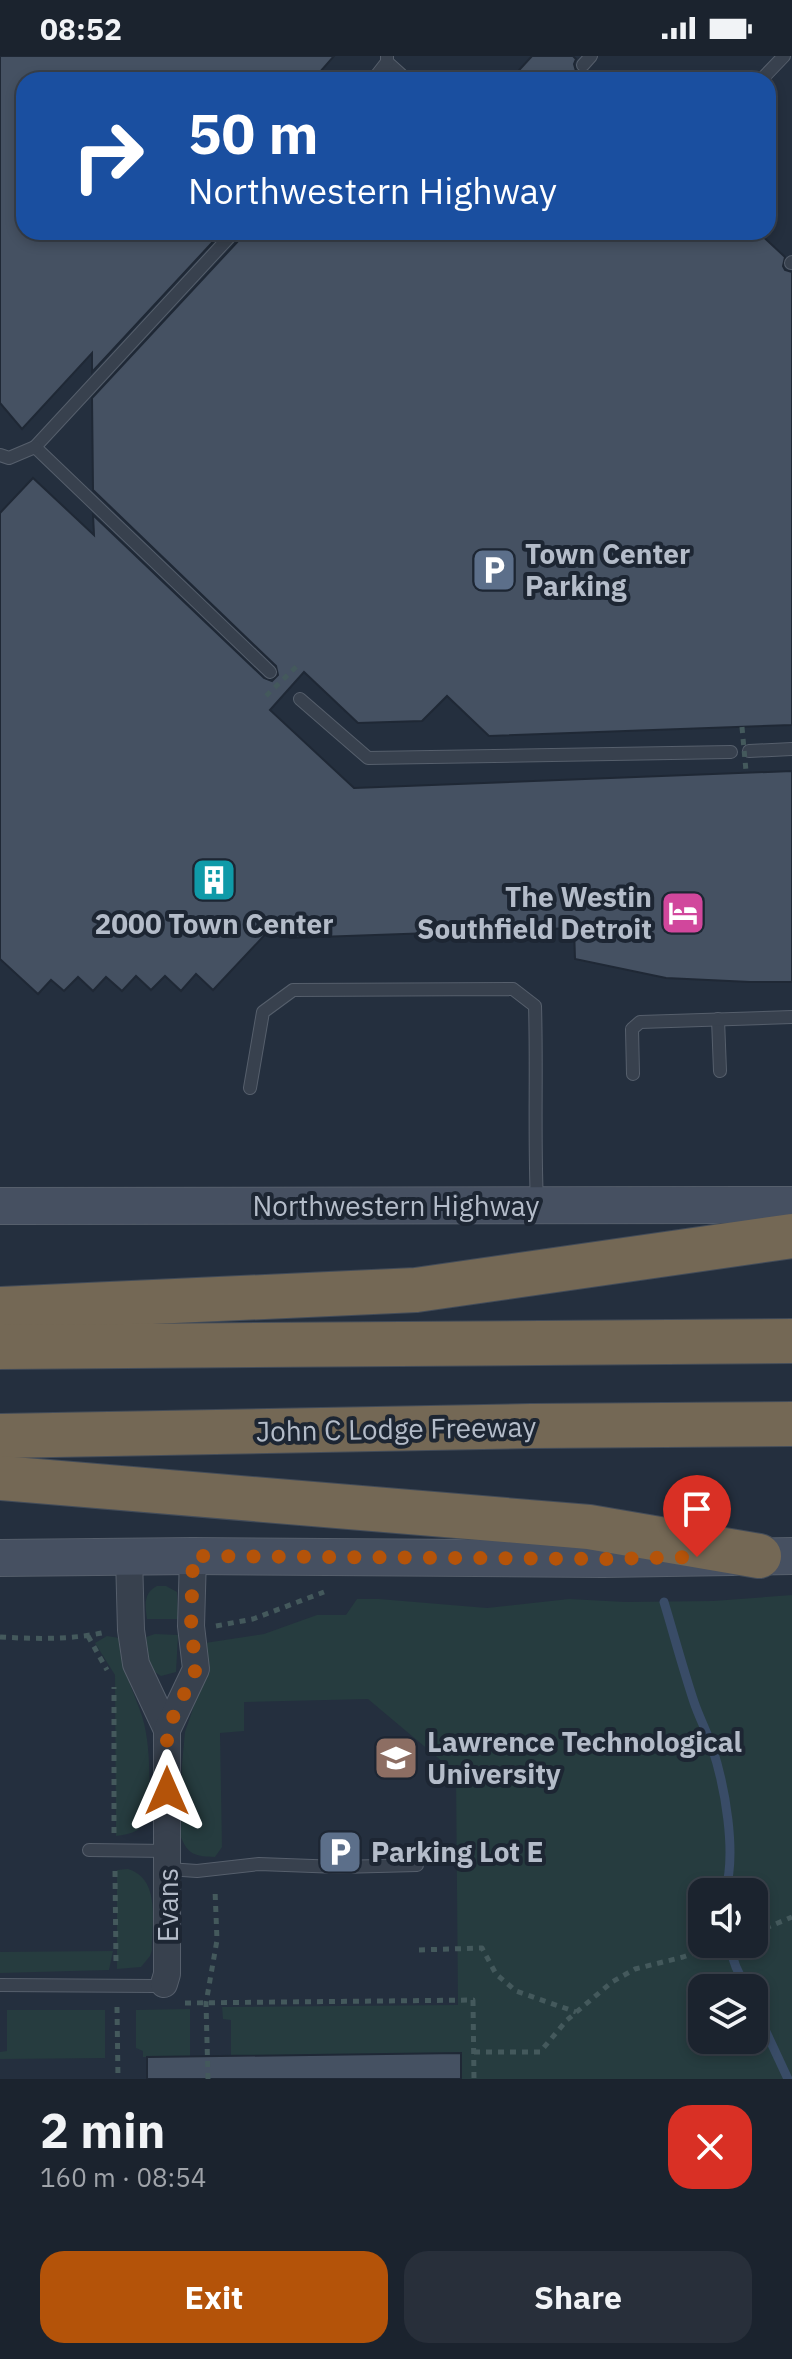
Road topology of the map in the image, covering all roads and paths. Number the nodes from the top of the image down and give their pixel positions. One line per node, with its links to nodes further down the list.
1 (784, 56): 2 (lane)
2 (769, 72)
3 (227, 240): 4 (lane)
4 (35, 447): 5 (lane); 7 (lane)
5 (0, 455)
6 (297, 666): 8 (path, bridge)
7 (270, 672)
8 (266, 696)
9 (300, 699): 13 (lane)
10 (742, 727): 14 (path, bridge)
11 (792, 749): 12 (lane)
12 (749, 751)
13 (731, 752)
14 (746, 771)
15 (792, 1017): 16 (lane)
16 (718, 1019): 17 (lane); 18 (lane)
17 (720, 1071)
18 (633, 1074)
19 (250, 1088): 22 (lane)
20 (792, 1205): 22 (main road, Northwestern Highway)
21 (0, 1206): 22 (main road, Northwestern Highway)
22 (537, 1206)
23 (792, 1236): 24 (highway)
24 (0, 1309)
25 (792, 1341): 26 (highway)
26 (0, 1347)
27 (792, 1424): 28 (highway, John C Lodge Freeway)
28 (0, 1436)
29 (0, 1478): 31 (highway)
30 (193, 1556): 31 (main road); 32 (main road); 35 (street, Evans)
31 (776, 1556)
32 (129, 1557): 33 (main road); 35 (street, Evans)
33 (0, 1558)
34 (0, 1637): 37 (path)
35 (167, 1730): 38 (street, Evans)
36 (89, 1850): 37 (lane)
37 (114, 1851): 38 (lane); 46 (path)
38 (168, 1860): 40 (lane); 47 (street, Evans)
39 (417, 1865): 40 (lane)
40 (214, 1869): 48 (path)
41 (792, 1918): 42 (path)
42 (768, 1927)
43 (419, 1950): 49 (path)
44 (688, 1955): 49 (path)
45 (0, 1985): 46 (lane)
46 (117, 1985): 47 (lane); 51 (path)
47 (170, 1994): 48 (path)
48 (206, 2003): 50 (path); 52 (path)
49 (577, 2012): 50 (path)
50 (474, 2052): 53 (path)
51 (118, 2079)
52 (208, 2079)
53 (474, 2079)

